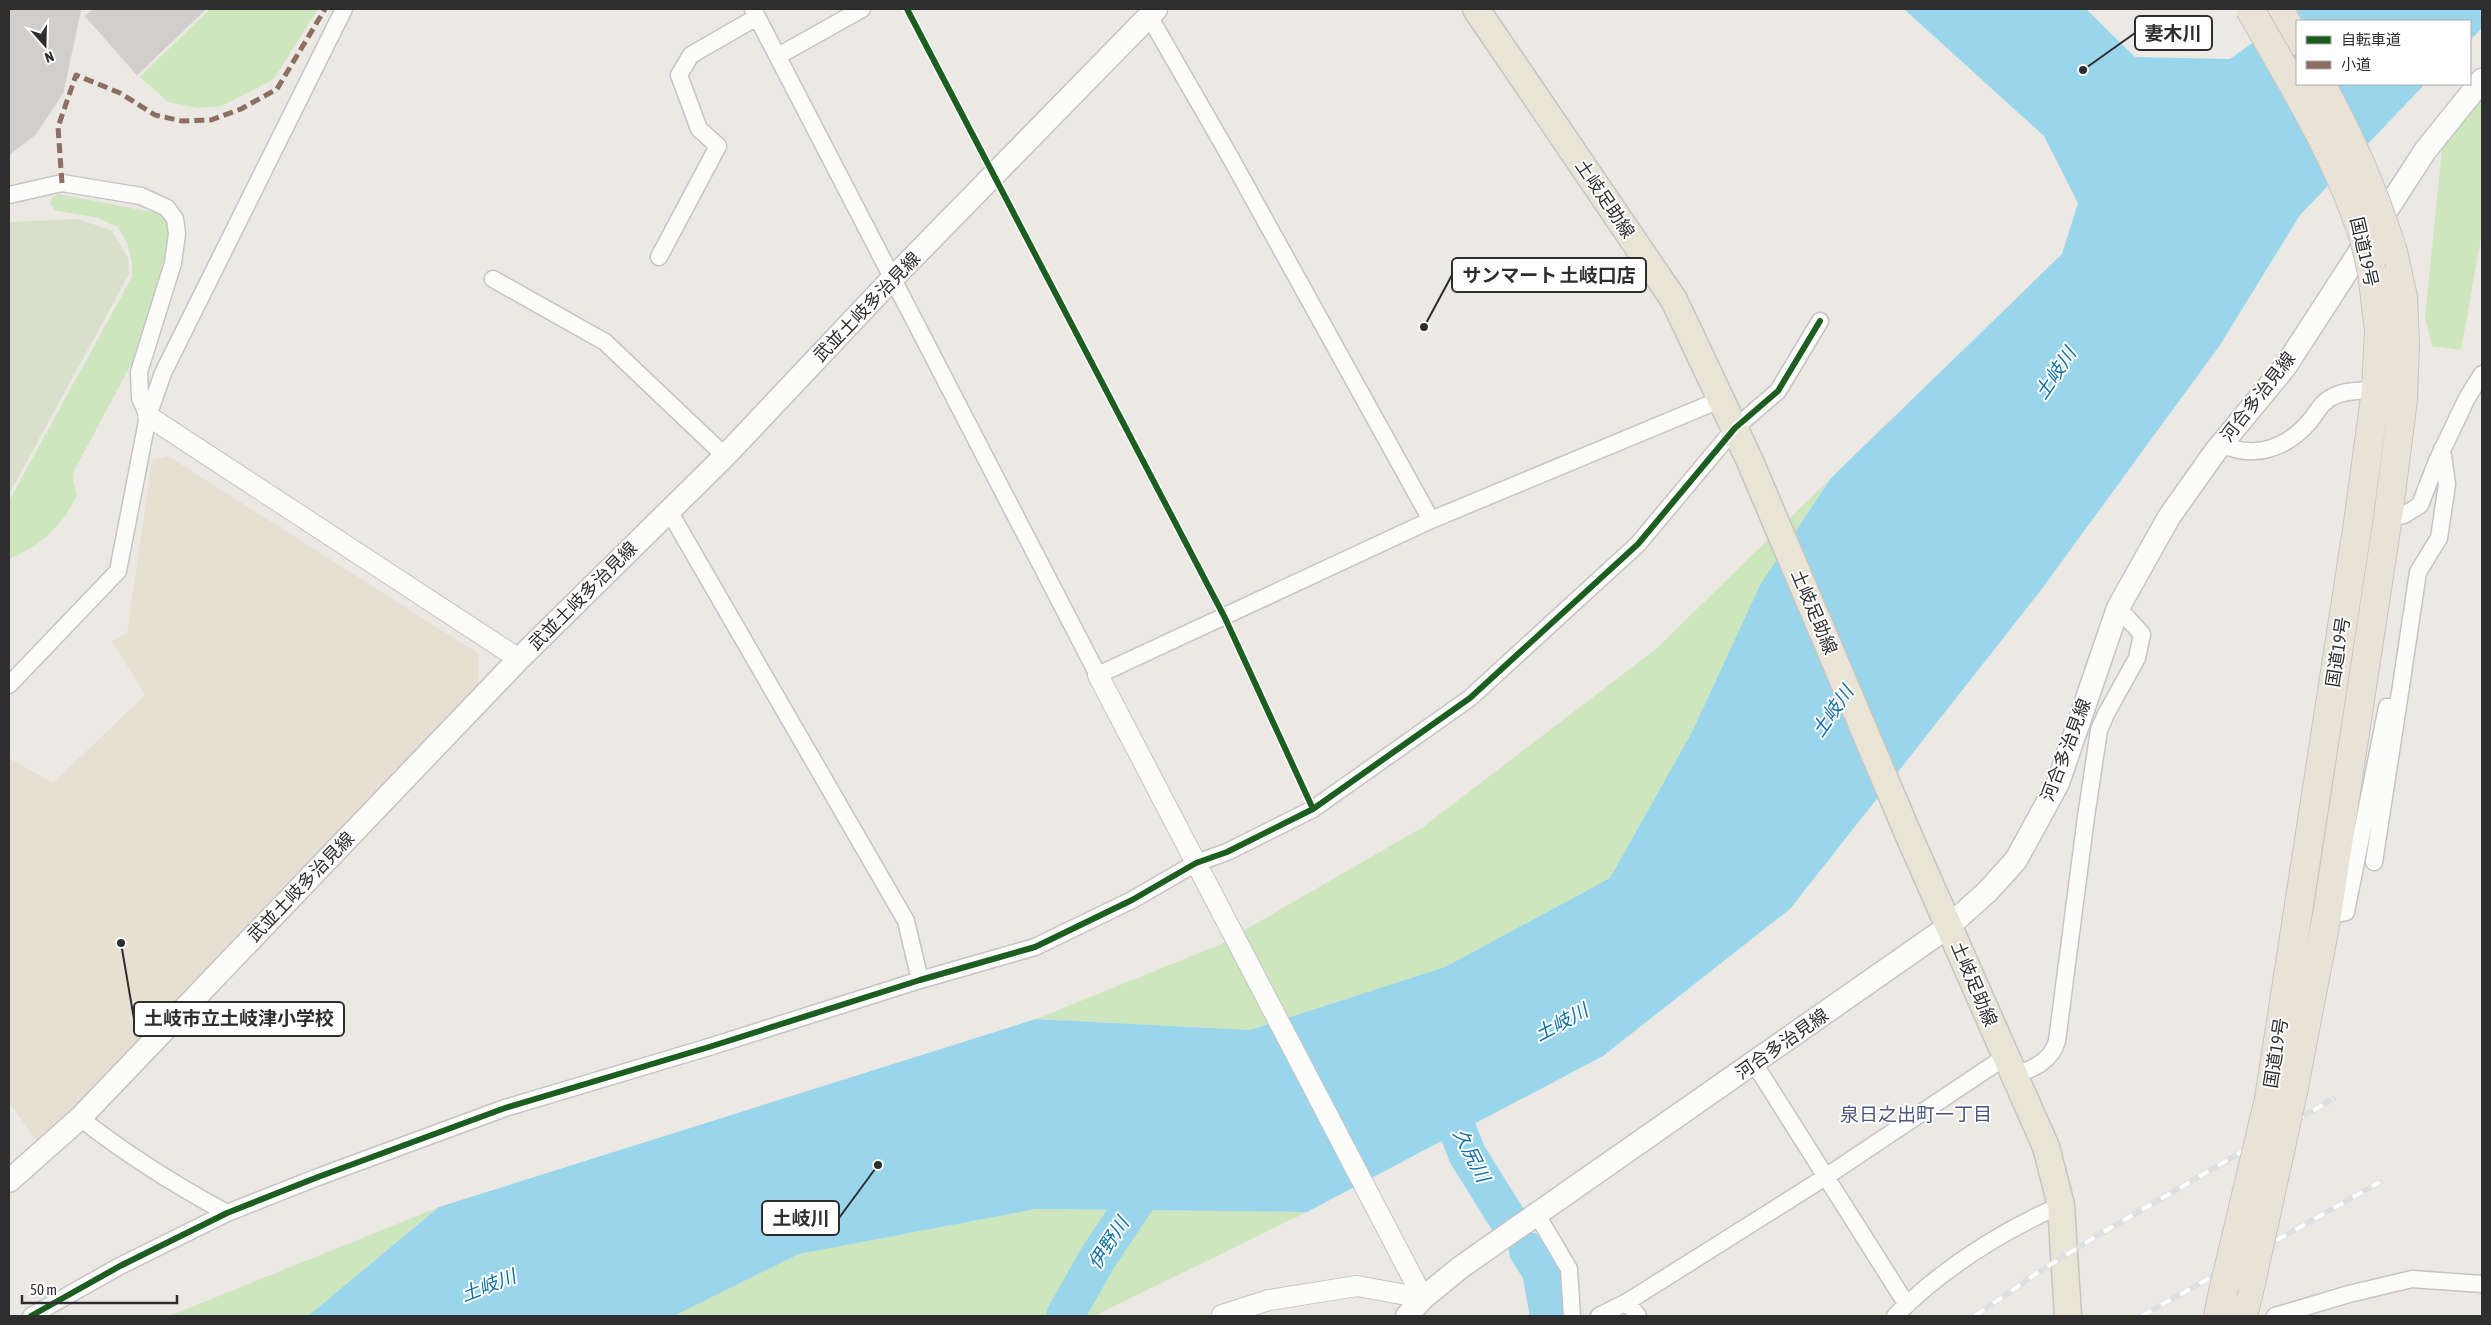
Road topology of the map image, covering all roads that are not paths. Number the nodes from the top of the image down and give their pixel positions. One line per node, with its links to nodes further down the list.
1 (344, 9): 20 (street)
2 (862, 9): 9 (street)
3 (1476, 9): 19 (main road, 土岐足助線)
4 (2250, 9): 18 (highway, 国道19号, bridge)
5 (2279, 9): 8 (highway)
6 (1152, 12): 15 (main road, 武並土岐多治見線); 27 (street)
7 (755, 13): 9 (street); 13 (street)
8 (2296, 39)
9 (778, 56): 15 (street)
10 (2482, 80): 22 (main road, 河合多治見線)
11 (2322, 85): 26 (highway, 国道19号, bridge)
12 (9, 195): 20 (street)
13 (659, 257)
14 (493, 279): 24 (street)
15 (892, 279): 24 (main road, 武並土岐多治見線); 30 (street)
16 (1820, 321): 21 (street)
17 (2482, 374): 23 (street)
18 (2376, 390): 22 (street); 40 (highway, 国道19号)
19 (1722, 399): 21 (main road, 土岐足助線); 27 (street)
20 (148, 416): 29 (street); 31 (street)
21 (1735, 428): 34 (street); 36 (main road, 土岐足助線)
22 (2221, 444): 28 (main road, 河合多治見線)
23 (2442, 449): 26 (street); 32 (street)
24 (725, 456): 25 (main road, 武並土岐多治見線)
25 (669, 511): 29 (main road, 武並土岐多治見線); 37 (street)
26 (2388, 517): 35 (highway, 国道19号)
27 (1431, 520): 30 (street)
28 (2118, 608): 36 (main road, 河合多治見線); 39 (street)
29 (519, 659): 41 (main road, 武並土岐多治見線)
30 (1098, 675): 34 (street)
31 (9, 685)
32 (2398, 706): 33 (street); 35 (street)
33 (2374, 862)
34 (1199, 869): 37 (street); 48 (street)
35 (2326, 915): 40 (highway, 国道19号)
36 (1948, 926): 38 (main road, 河合多治見線); 39 (main road, 土岐足助線)
37 (920, 980): 45 (street)
38 (1754, 1063): 42 (street); 46 (main road, 河合多治見線)
39 (2010, 1067): 42 (street); 44 (main road, 土岐足助線)
40 (2281, 1096): 51 (highway, 国道19号, bridge); 60 (highway, 国道19号, bridge)
41 (80, 1118): 43 (main road, 武並土岐多治見線); 45 (street)
42 (1827, 1176): 49 (street); 50 (street)
43 (9, 1181)
44 (2061, 1205): 50 (street); 59 (main road, 土岐足助線)
45 (227, 1212): 52 (street)
46 (1536, 1213): 48 (main road, 河合多治見線); 55 (street)
47 (2482, 1284): 61 (street)
48 (1423, 1298): 53 (street); 54 (main road, 河合多治見線)
49 (1628, 1302): 56 (street); 57 (street)
50 (1907, 1304): 58 (street)
51 (2220, 1304)
52 (31, 1316)
53 (1221, 1316)
54 (1407, 1316)
55 (1572, 1316)
56 (1599, 1316)
57 (1638, 1316)
58 (1895, 1316)
59 (2068, 1316)
60 (2243, 1316)
61 (2275, 1316)

